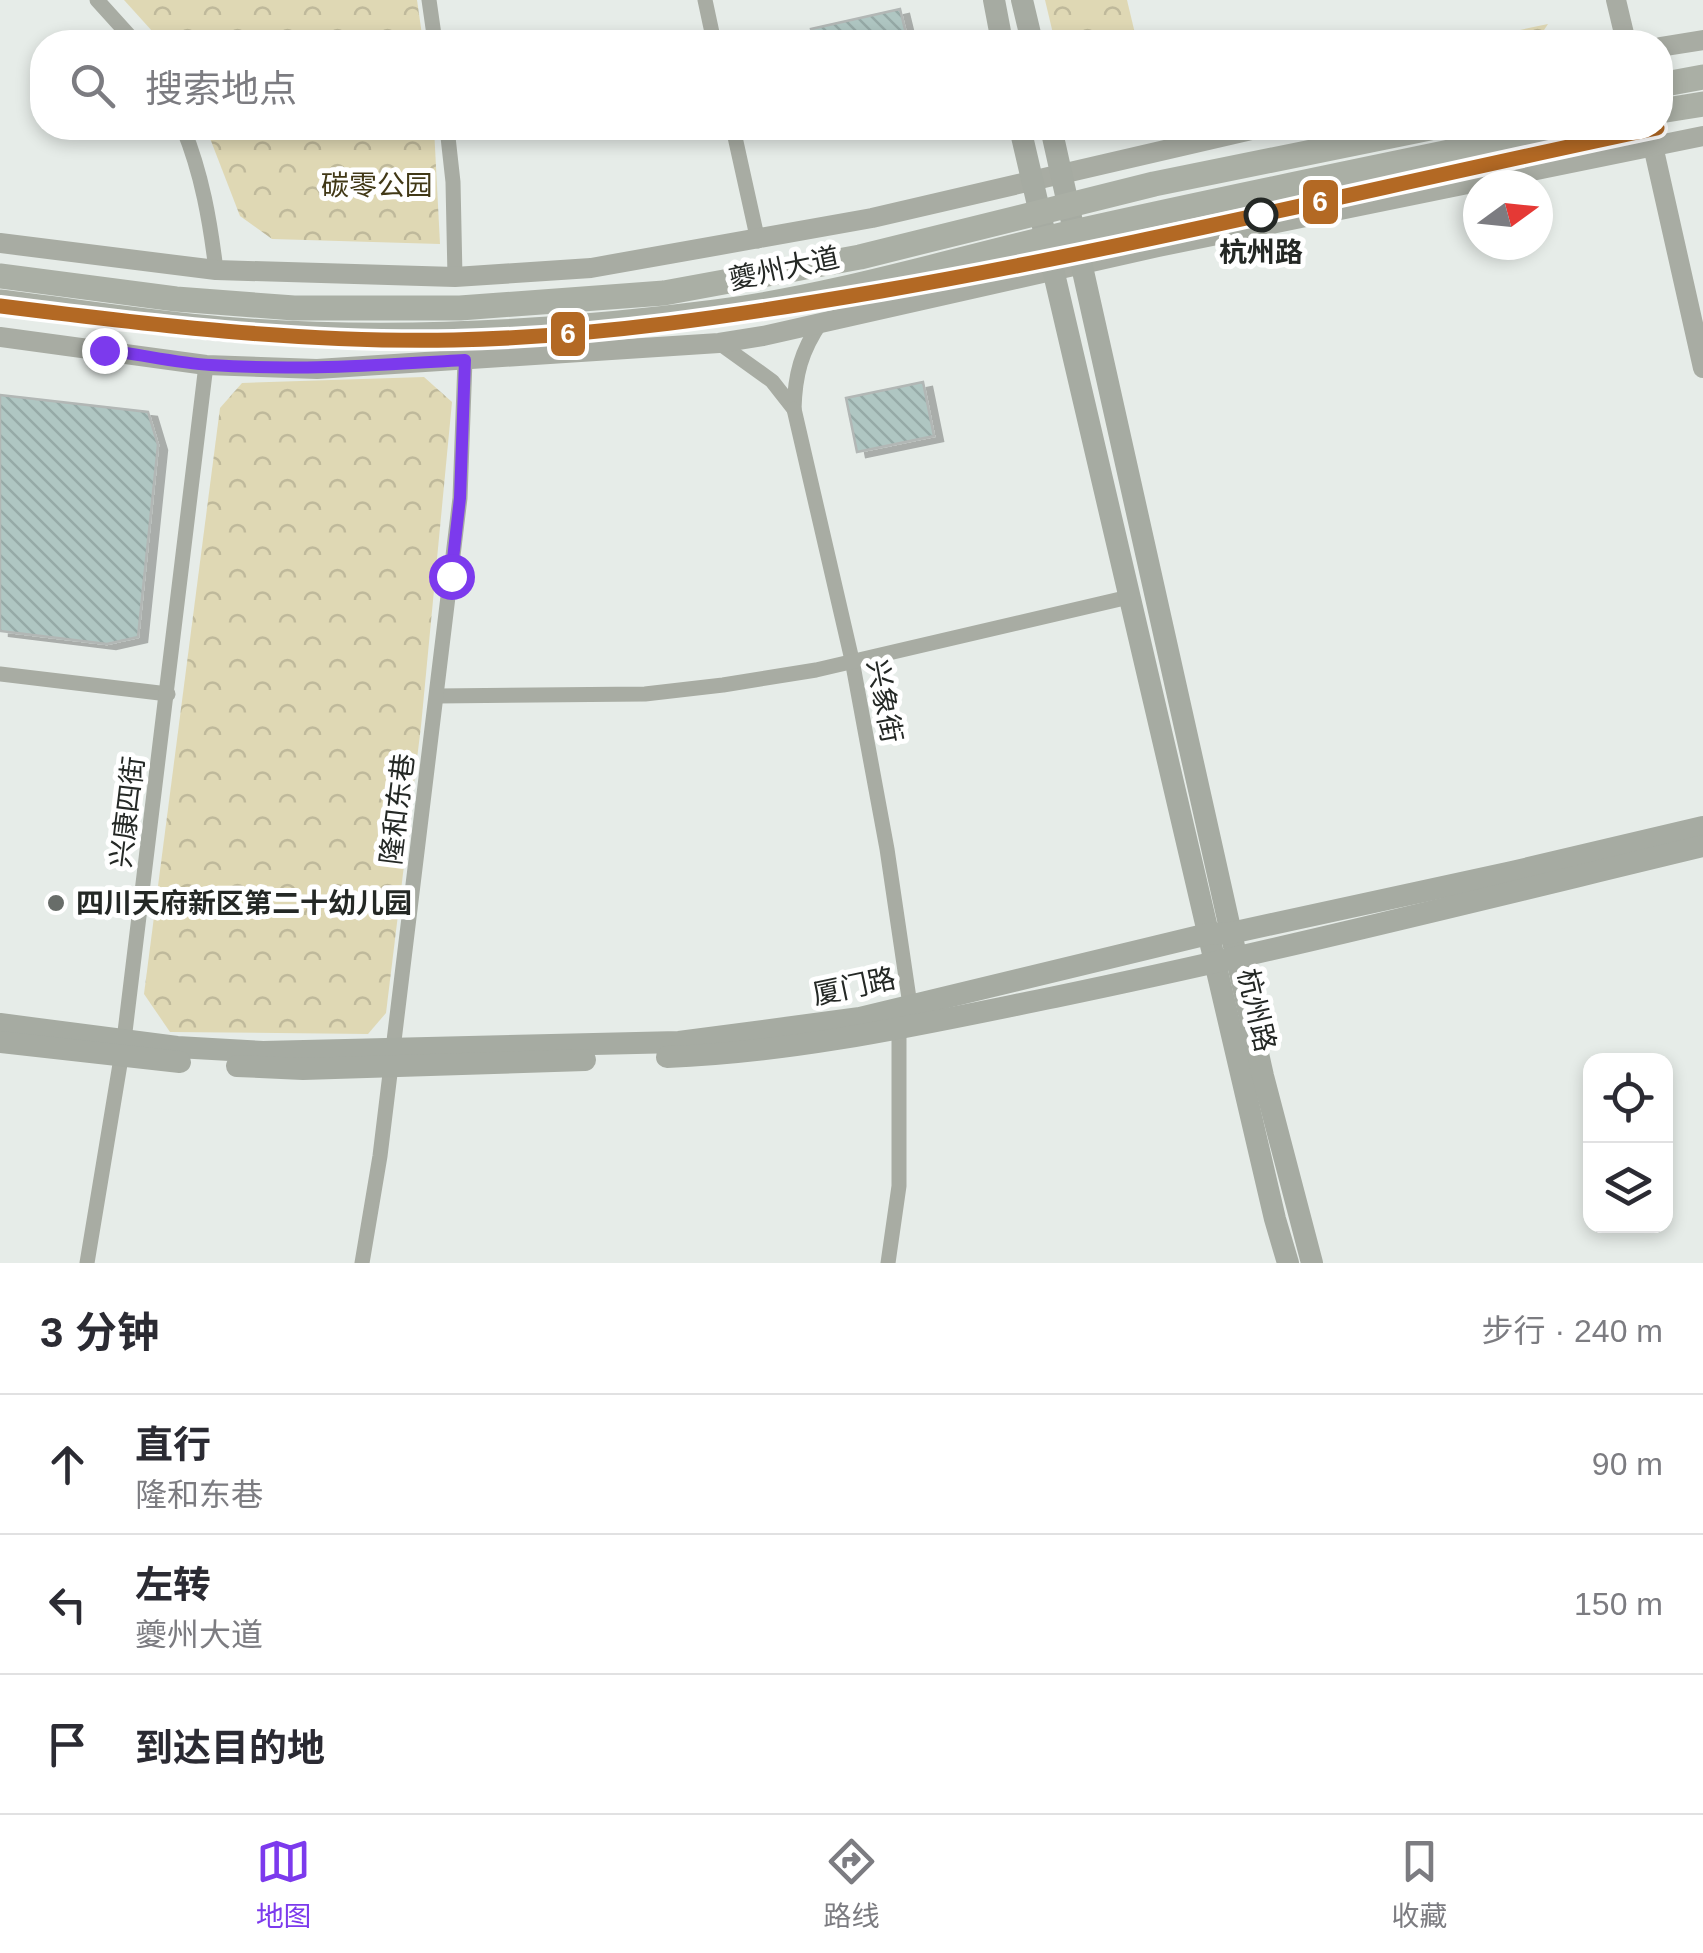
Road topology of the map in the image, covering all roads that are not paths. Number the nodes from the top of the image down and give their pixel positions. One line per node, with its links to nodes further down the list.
1 (97, 0): 7 (street)
2 (429, 0): 8 (street)
3 (705, 0): 9 (street)
4 (994, 0): 10 (main road)
5 (1022, 0): 11 (main road)
6 (1616, 0): 12 (street)
7 (123, 30)
8 (433, 30)
9 (711, 30)
10 (1000, 30)
11 (1029, 30)
12 (1623, 30)
13 (1703, 40): 14 (street)
14 (1673, 46)
15 (1703, 77): 16 (main road)
16 (1673, 83)
17 (1703, 104): 18 (main road)
18 (1673, 110)
19 (1673, 136): 20 (street)
20 (1703, 136)
21 (188, 140): 40 (street)
22 (448, 140): 43 (street)
23 (736, 140): 37 (street)
24 (1023, 140): 32 (main road, 杭州路)
25 (1054, 140): 31 (main road, 杭州路)
26 (1206, 140): 31 (street, 夔州大道)
27 (1370, 140): 33 (main road, 夔州大道)
28 (1509, 140): 35 (main road, 夔州大道)
29 (1634, 140): 39 (street)
30 (1653, 140): 50 (street)
31 (1061, 172): 32 (street, 夔州大道); 33 (main road, 杭州路)
32 (1032, 179): 34 (main road, 杭州路); 37 (street, 夔州大道)
33 (1068, 206): 34 (main road, 夔州大道); 35 (main road, 杭州路)
34 (1040, 213): 36 (main road, 杭州路); 42 (main road, 夔州大道)
35 (1074, 232): 36 (main road, 夔州大道); 39 (main road, 杭州路)
36 (1046, 239): 41 (main road, 杭州路); 44 (main road, 夔州大道)
37 (758, 241): 43 (street, 夔州大道)
38 (0, 243): 40 (street, 夔州大道)
39 (1082, 265): 41 (street); 59 (main road, 杭州路)
40 (216, 270): 43 (street, 夔州大道)
41 (1053, 272): 45 (street); 52 (main road, 杭州路)
42 (0, 276)
43 (455, 277)
44 (0, 302)
45 (821, 322): 47 (street); 51 (street, 兴象街)
46 (0, 337): 49 (street)
47 (719, 343): 48 (street); 51 (street, 兴象街)
48 (465, 360): 49 (street); 56 (street, 隆和东巷)
49 (206, 365): 55 (street, 兴康四街)
50 (1703, 368)
51 (794, 410): 53 (street, 兴象街)
52 (1129, 597): 53 (street); 59 (main road, 杭州路)
53 (852, 660): 56 (street); 61 (street, 兴象街)
54 (0, 674): 55 (street)
55 (168, 694): 65 (street, 兴康四街)
56 (437, 696): 66 (street, 隆和东巷)
57 (1703, 827): 59 (main road, 厦门路)
58 (1703, 846): 60 (main road, 厦门路)
59 (1220, 934): 60 (main road, 杭州路); 61 (main road, 厦门路)
60 (1226, 961): 63 (main road, 厦门路); 70 (main road, 杭州路); 71 (main road, 杭州路)
61 (910, 1005): 66 (main road, 厦门路)
62 (0, 1024): 65 (main road, 厦门路)
63 (899, 1029): 66 (main road, 厦门路); 69 (street)
64 (0, 1042): 65 (main road, 厦门路)
65 (122, 1048): 66 (main road, 厦门路); 67 (street, 兴康四街)
66 (390, 1059): 68 (street, 隆和东巷)
67 (87, 1263)
68 (362, 1263)
69 (888, 1263)
70 (1288, 1263)
71 (1312, 1263)

